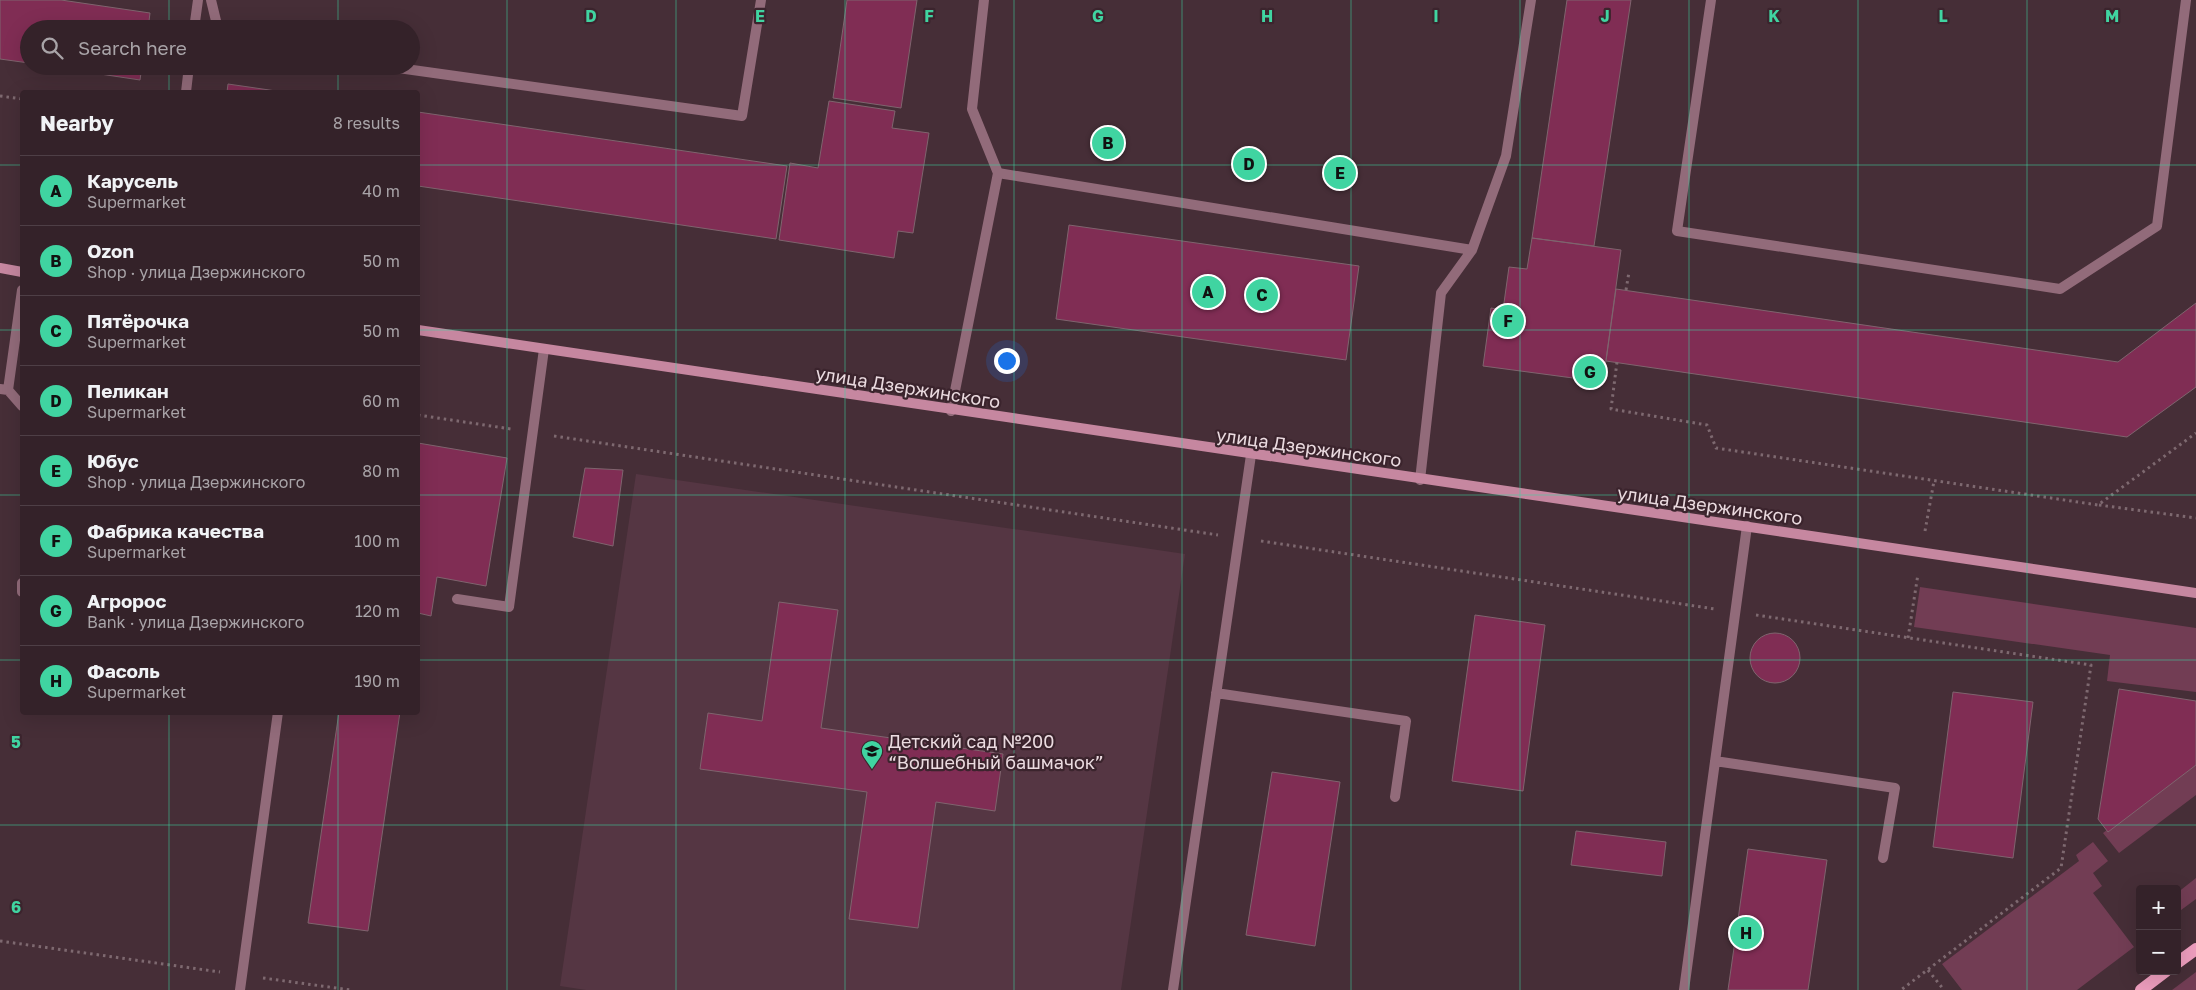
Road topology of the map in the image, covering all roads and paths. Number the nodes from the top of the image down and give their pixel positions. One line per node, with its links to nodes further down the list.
1 (198, 0): 8 (lane)
2 (211, 0): 9 (lane)
3 (761, 0): 10 (lane)
4 (984, 0): 15 (lane)
5 (1531, 0): 16 (lane)
6 (1711, 0): 7 (lane)
7 (2186, 0)
8 (195, 20)
9 (216, 20)
10 (420, 71)
11 (188, 75): 12 (lane)
12 (186, 90)
13 (0, 96): 14 (path)
14 (20, 99)
15 (998, 173): 16 (lane); 27 (lane)
16 (1472, 250): 30 (lane)
17 (0, 268): 18 (main road)
18 (20, 272)
19 (1629, 272): 20 (path)
20 (1626, 290)
21 (20, 301): 25 (lane)
22 (420, 330): 23 (main road, улица Дзержинского)
23 (544, 349): 27 (main road, улица Дзержинского); 35 (lane)
24 (1617, 362): 31 (path)
25 (4, 389): 26 (lane)
26 (20, 404)
27 (952, 411): 29 (main road, улица Дзержинского)
28 (2196, 433): 31 (path)
29 (1251, 455): 30 (main road, улица Дзержинского); 37 (lane)
30 (1420, 480): 33 (main road, улица Дзержинского)
31 (2098, 505): 32 (path)
32 (2196, 518)
33 (1746, 526): 34 (main road, улица Дзержинского); 39 (lane)
34 (2196, 594)
35 (457, 599)
36 (2091, 665): 45 (path)
37 (1216, 694): 40 (lane); 50 (lane)
38 (278, 715): 46 (lane)
39 (1715, 761): 41 (lane); 51 (lane)
40 (1395, 797)
41 (1883, 858)
42 (0, 941): 46 (path)
43 (2196, 949): 44 (main road)
44 (2181, 960)
45 (1928, 970): 52 (path); 53 (path)
46 (242, 975): 48 (lane); 49 (path)
47 (2161, 975): 54 (main road)
48 (240, 990)
49 (351, 990)
50 (1172, 990)
51 (1684, 990)
52 (1901, 990)
53 (1944, 990)
54 (2141, 990)

